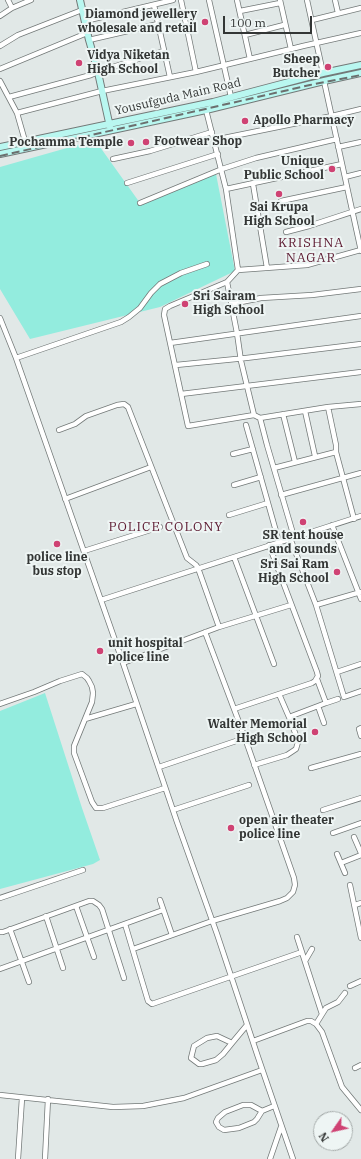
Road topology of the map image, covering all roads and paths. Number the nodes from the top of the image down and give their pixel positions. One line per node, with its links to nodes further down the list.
1 (8, 0): 12 (street)
2 (31, 0): 12 (street)
3 (80, 0): 14 (main road)
4 (173, 0): 11 (street)
5 (181, 0): 35 (street)
6 (209, 0): 32 (street)
7 (237, 0): 15 (street)
8 (307, 0): 18 (street)
9 (335, 0): 16 (street)
10 (280, 2): 15 (street); 21 (street)
11 (154, 5): 19 (street); 20 (street)
12 (12, 8): 17 (street)
13 (361, 8): 16 (street)
14 (82, 10): 19 (main road); 27 (street)
15 (240, 11): 24 (street)
16 (338, 13): 18 (street)
17 (0, 16)
18 (312, 20): 26 (street)
19 (85, 21): 22 (main road)
20 (158, 24): 25 (street); 29 (street)
21 (284, 25): 24 (street); 28 (street)
22 (87, 33): 25 (main road); 33 (street)
23 (361, 33): 26 (street)
24 (245, 35): 30 (street)
25 (89, 40): 34 (main road)
26 (316, 43): 28 (street); 36 (street)
27 (0, 46)
28 (291, 49): 30 (street)
29 (164, 51): 34 (street); 38 (street)
30 (250, 59): 32 (street)
31 (361, 65): 36 (main road, Yousufguda Main Road)
32 (223, 66): 35 (street); 43 (street)
33 (0, 69)
34 (97, 72): 41 (main road); 42 (street)
35 (196, 72): 38 (street)
36 (323, 73): 43 (main road, Yousufguda Main Road)
37 (361, 73): 40 (main road, Yousufguda Main Road)
38 (170, 77): 41 (street)
39 (0, 80): 42 (street)
40 (324, 81): 45 (main road, Yousufguda Main Road); 47 (street)
41 (102, 91): 46 (street); 48 (main road)
42 (10, 97): 46 (street)
43 (231, 97): 48 (main road, Yousufguda Main Road)
44 (361, 109): 47 (street)
45 (206, 110): 49 (main road, Yousufguda Main Road); 50 (street)
46 (18, 113): 53 (street)
47 (332, 116): 51 (street); 52 (street)
48 (110, 123): 49 (main road); 53 (main road, Yousufguda Main Road)
49 (110, 130): 57 (main road, Yousufguda Main Road)
50 (212, 132): 52 (street); 59 (street)
51 (337, 139): 56 (street); 61 (street)
52 (214, 140): 58 (street)
53 (25, 141): 55 (main road, Yousufguda Main Road)
54 (361, 142): 56 (street)
55 (0, 147)
56 (338, 147): 60 (street)
57 (0, 154)
58 (218, 154): 61 (street); 64 (street)
59 (113, 159)
60 (342, 164): 63 (street); 65 (street)
61 (222, 169): 67 (street); 69 (street)
62 (361, 173): 63 (street)
63 (345, 177): 66 (street)
64 (127, 183)
65 (253, 184): 67 (street); 76 (street)
66 (347, 187): 68 (street); 71 (street)
67 (226, 189): 77 (street)
68 (281, 201)
69 (140, 203)
70 (361, 209): 71 (street)
71 (352, 212): 72 (street); 73 (street)
72 (286, 232)
73 (360, 238): 74 (street)
74 (361, 251): 76 (street)
75 (207, 264): 86 (street)
76 (267, 268): 77 (street)
77 (238, 270): 78 (street)
78 (227, 282): 80 (street); 84 (street)
79 (361, 289): 80 (street)
80 (231, 304): 83 (street)
81 (361, 316): 83 (street)
82 (0, 318): 86 (street)
83 (237, 333): 84 (street); 87 (street)
84 (170, 344): 88 (street)
85 (361, 344): 87 (street)
86 (16, 358): 112 (street)
87 (241, 358): 88 (street); 90 (street)
88 (176, 365): 91 (street)
89 (361, 372): 90 (street)
90 (247, 386): 91 (street); 96 (street)
91 (181, 394): 96 (street)
92 (361, 404): 93 (street)
93 (328, 407): 94 (street); 101 (street)
94 (305, 410): 95 (street); 103 (street)
95 (283, 414): 97 (street); 104 (street)
96 (254, 415): 97 (street)
97 (260, 418): 106 (street)
98 (246, 425): 100 (street)
99 (59, 430): 105 (street)
100 (253, 449): 102 (street); 108 (street)
101 (336, 452): 103 (street); 109 (street)
102 (233, 454)
103 (315, 456): 104 (street)
104 (295, 462): 106 (street)
105 (151, 467): 112 (street); 124 (street)
106 (274, 468): 111 (street)
107 (361, 473): 109 (street)
108 (261, 477): 110 (street); 113 (street)
109 (342, 478): 111 (street); 116 (street)
110 (234, 485)
111 (281, 495): 119 (street)
112 (65, 499): 122 (street)
113 (268, 503): 114 (street); 120 (street)
114 (229, 515)
115 (361, 516): 116 (street)
116 (354, 518): 117 (street)
117 (332, 525): 119 (street); 125 (street)
118 (160, 527): 122 (street)
119 (292, 537): 120 (street); 129 (street)
120 (279, 542): 121 (street)
121 (269, 545): 123 (street); 128 (street)
122 (84, 551): 127 (street)
123 (234, 557): 124 (street); 130 (street)
124 (198, 568): 127 (street); 131 (street)
125 (360, 592): 126 (street); 129 (street)
126 (361, 599)
127 (101, 600): 133 (street)
128 (291, 605): 130 (street); 137 (street)
129 (316, 605): 136 (street)
130 (256, 616): 131 (street); 134 (street)
131 (218, 627): 132 (street)
132 (205, 632): 133 (street); 145 (street)
133 (123, 662): 142 (street)
134 (274, 664)
135 (361, 664): 136 (street)
136 (337, 672): 138 (street)
137 (317, 679): 139 (street); 143 (street)
138 (361, 691)
139 (279, 694): 145 (street); 146 (street)
140 (338, 699): 143 (street)
141 (0, 704): 147 (street)
142 (136, 704): 147 (street); 154 (street)
143 (326, 704): 144 (street)
144 (318, 706): 146 (street); 148 (street)
145 (234, 709): 151 (street)
146 (289, 718): 153 (street)
147 (85, 719): 157 (street)
148 (324, 724)
149 (361, 728): 150 (street)
150 (361, 736)
151 (245, 738): 153 (street); 154 (street)
152 (361, 754): 155 (street)
153 (254, 765): 177 (street)
154 (159, 767): 157 (street)
155 (311, 768)
156 (249, 785): 159 (street)
157 (165, 788): 159 (street)
158 (361, 798): 160 (street)
159 (173, 810): 177 (street)
160 (323, 810)
161 (361, 823): 162 (street)
162 (334, 833)
163 (354, 837): 165 (street)
164 (337, 854): 166 (street)
165 (361, 854): 166 (street)
166 (341, 863): 168 (street)
167 (83, 870): 170 (street)
168 (345, 873)
169 (350, 885): 173 (street)
170 (0, 898)
171 (160, 900): 175 (street)
172 (361, 903): 173 (street)
173 (355, 905): 185 (street)
174 (76, 906): 176 (street); 180 (street); 183 (street)
175 (164, 910): 178 (street); 182 (street)
176 (46, 916): 179 (street); 186 (street)
177 (212, 921): 182 (street); 195 (street)
178 (125, 924): 180 (street); 187 (street)
179 (10, 929): 181 (street); 191 (street)
180 (109, 930): 183 (street); 196 (street)
181 (0, 932)
182 (172, 935): 187 (street)
183 (87, 937): 186 (street); 190 (street)
184 (297, 937): 189 (street)
185 (361, 938)
186 (56, 948): 191 (street); 193 (street)
187 (133, 949): 195 (street)
188 (312, 949): 192 (street)
189 (302, 952): 192 (street); 195 (street)
190 (94, 957)
191 (21, 961): 194 (street); 198 (street)
192 (305, 961): 201 (street)
193 (63, 968)
194 (0, 969)
195 (231, 976): 203 (street)
196 (124, 978)
197 (361, 981): 199 (street)
198 (29, 982)
199 (350, 986)
200 (344, 994): 201 (street)
201 (322, 1014): 202 (street)
202 (316, 1024): 204 (street); 213 (street)
203 (247, 1025): 204 (street); 205 (street)
204 (253, 1041): 208 (street)
205 (232, 1043): 205 (street)
206 (361, 1065): 207 (street)
207 (355, 1068)
208 (262, 1070): 211 (street); 212 (street)
209 (0, 1095): 210 (street)
210 (22, 1098): 211 (street); 216 (street)
211 (48, 1100): 217 (street)
212 (274, 1106): 214 (street); 215 (street)
213 (361, 1110)
214 (262, 1111): 214 (street)
215 (282, 1126): 218 (street); 219 (street)
216 (18, 1159)
217 (45, 1159)
218 (270, 1159)
219 (293, 1159)

